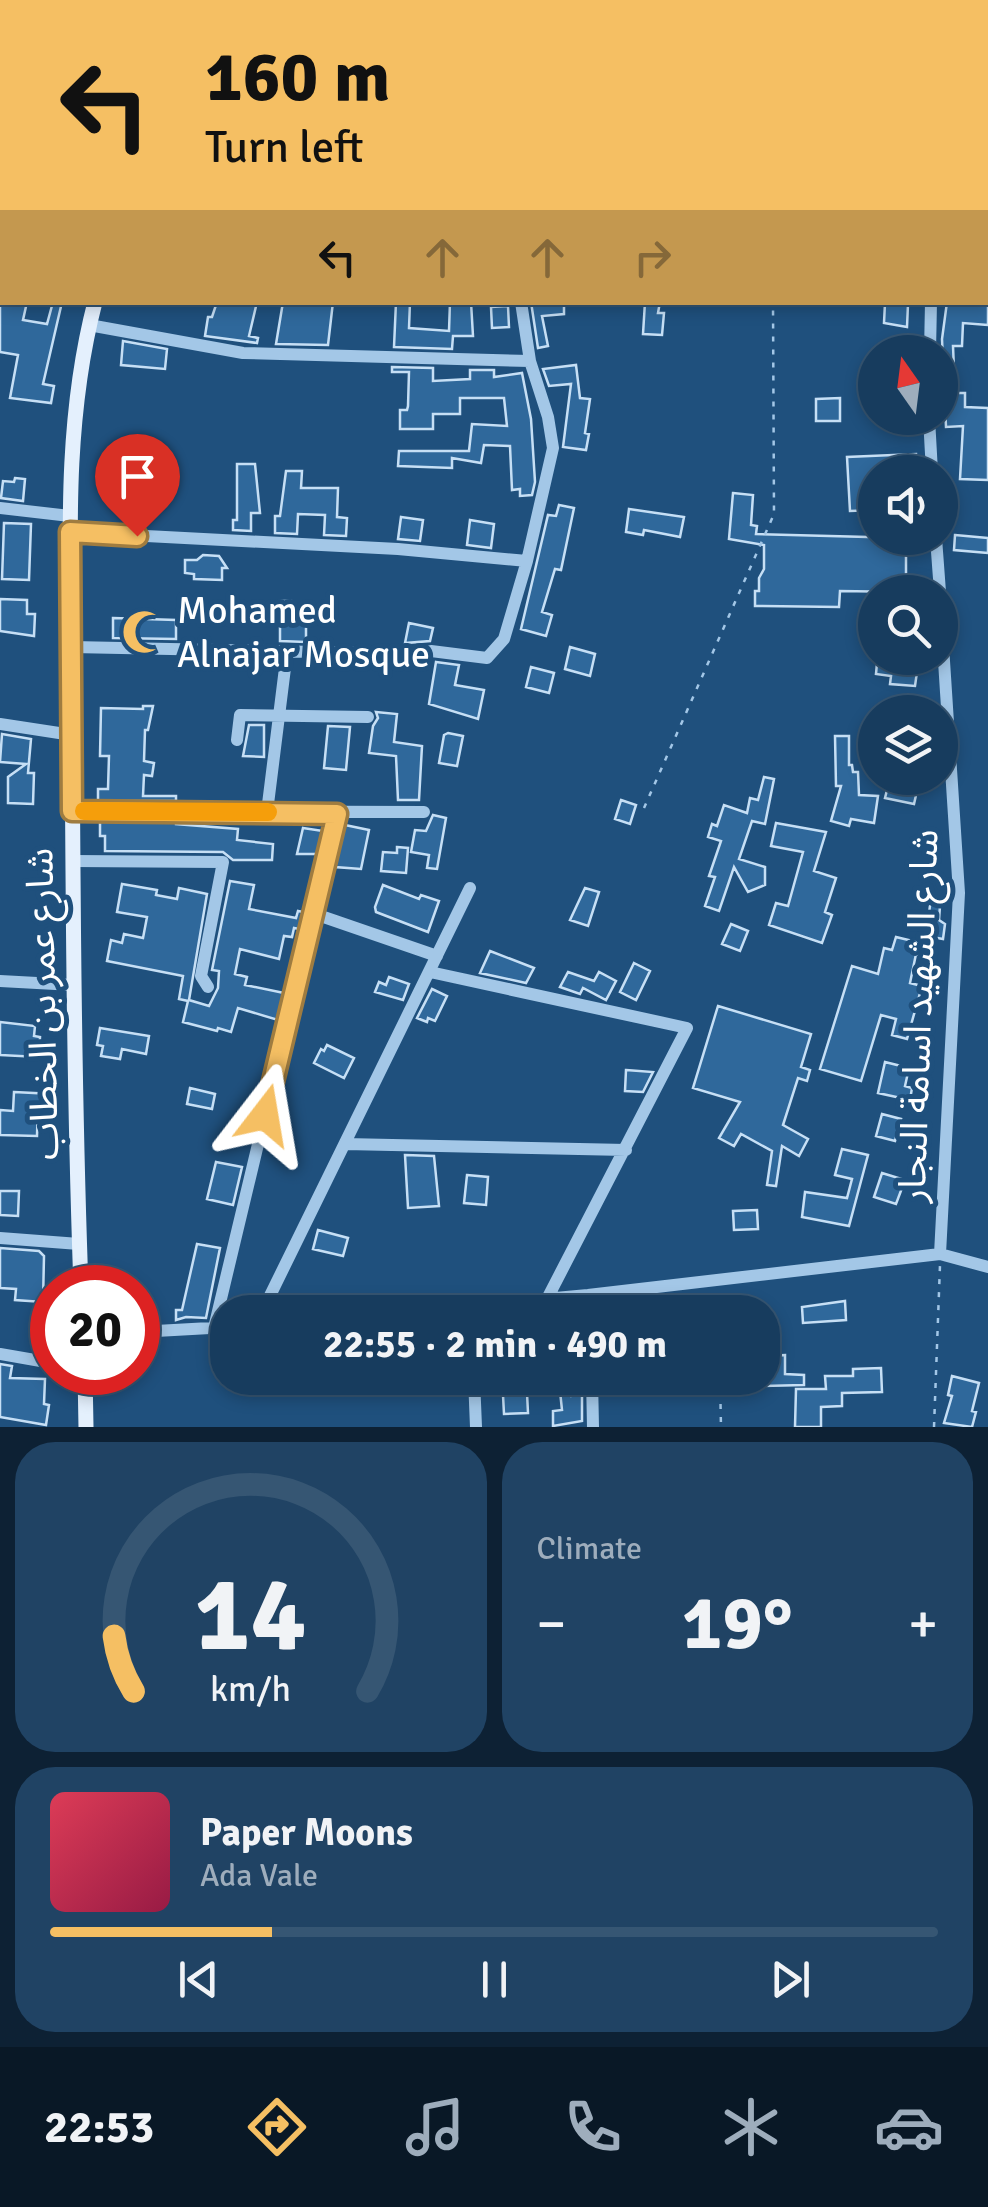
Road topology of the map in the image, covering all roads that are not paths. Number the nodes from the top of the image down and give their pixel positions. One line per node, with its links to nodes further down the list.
1 (93, 305): 4 (main road, شارع عمر بن الخطاب)
2 (521, 305): 6 (street)
3 (931, 305): 5 (street)
4 (89, 325): 6 (street); 8 (main road, شارع عمر بن الخطاب)
5 (930, 335)
6 (530, 361): 9 (street)
7 (0, 508): 8 (street)
8 (70, 524): 9 (street); 10 (main road, شارع عمر بن الخطاب)
9 (528, 561): 11 (street)
10 (72, 647): 11 (street); 16 (main road, شارع عمر بن الخطاب)
11 (287, 652): 13 (street)
12 (945, 675): 34 (street, شارع الشهيد اسامة النجار)
13 (278, 714): 14 (street); 17 (street); 19 (street)
14 (368, 717)
15 (0, 724): 16 (street)
16 (72, 735): 18 (main road, شارع عمر بن الخطاب)
17 (237, 740)
18 (72, 811): 19 (street); 22 (main road, شارع عمر بن الخطاب)
19 (267, 812): 21 (street)
20 (424, 812): 21 (street)
21 (337, 814): 24 (street)
22 (73, 860): 28 (main road, شارع عمر بن الخطاب); 29 (street)
23 (470, 888): 25 (street)
24 (315, 914): 25 (street); 37 (street)
25 (437, 956): 26 (street)
26 (430, 972): 30 (street); 31 (street)
27 (0, 982): 28 (street)
28 (74, 985): 33 (main road, شارع عمر بن الخطاب)
29 (208, 986)
30 (345, 1144): 31 (street); 38 (street)
31 (626, 1150): 39 (street)
32 (0, 1238): 33 (street)
33 (79, 1244): 35 (main road, شارع عمر بن الخطاب)
34 (940, 1254): 36 (street); 40 (street)
35 (80, 1265)
36 (988, 1267)
37 (228, 1295)
38 (270, 1295)
39 (549, 1295)
40 (588, 1295)
41 (210, 1329): 42 (street)
42 (160, 1331)
43 (0, 1354): 44 (street)
44 (30, 1359)
45 (85, 1395): 48 (main road)
46 (475, 1395): 49 (street)
47 (593, 1395): 50 (street)
48 (86, 1427)
49 (476, 1427)
50 (594, 1427)

